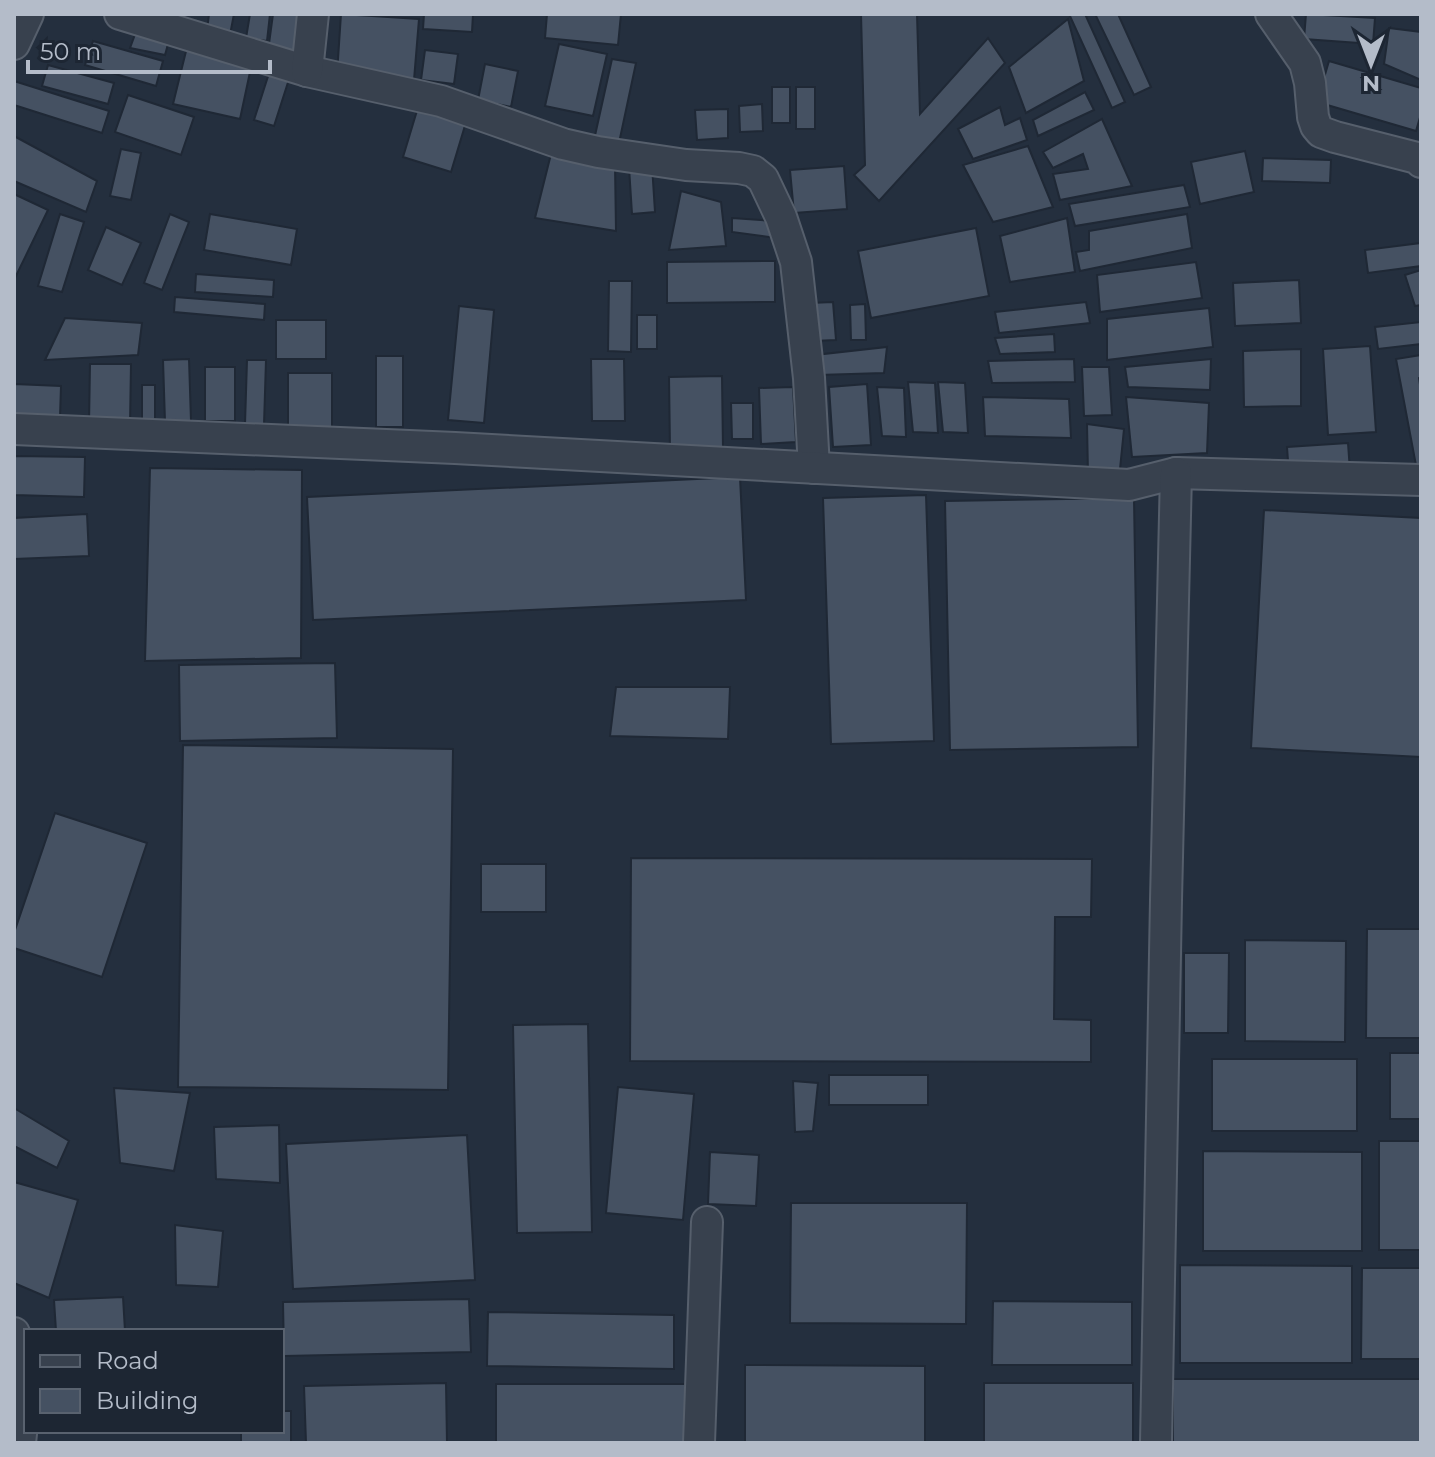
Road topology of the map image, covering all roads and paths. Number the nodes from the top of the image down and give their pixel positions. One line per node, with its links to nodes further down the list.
1 (28, 14): 5 (street)
2 (120, 14): 6 (street)
3 (313, 14): 6 (street)
4 (1271, 14): 7 (street)
5 (14, 44)
6 (307, 71): 9 (street)
7 (1421, 162)
8 (14, 429): 9 (street)
9 (814, 468): 10 (street)
10 (1176, 473): 11 (street); 16 (street)
11 (1421, 480)
12 (707, 1222): 15 (street)
13 (14, 1333): 14 (street)
14 (20, 1443)
15 (699, 1443)
16 (1156, 1443)

